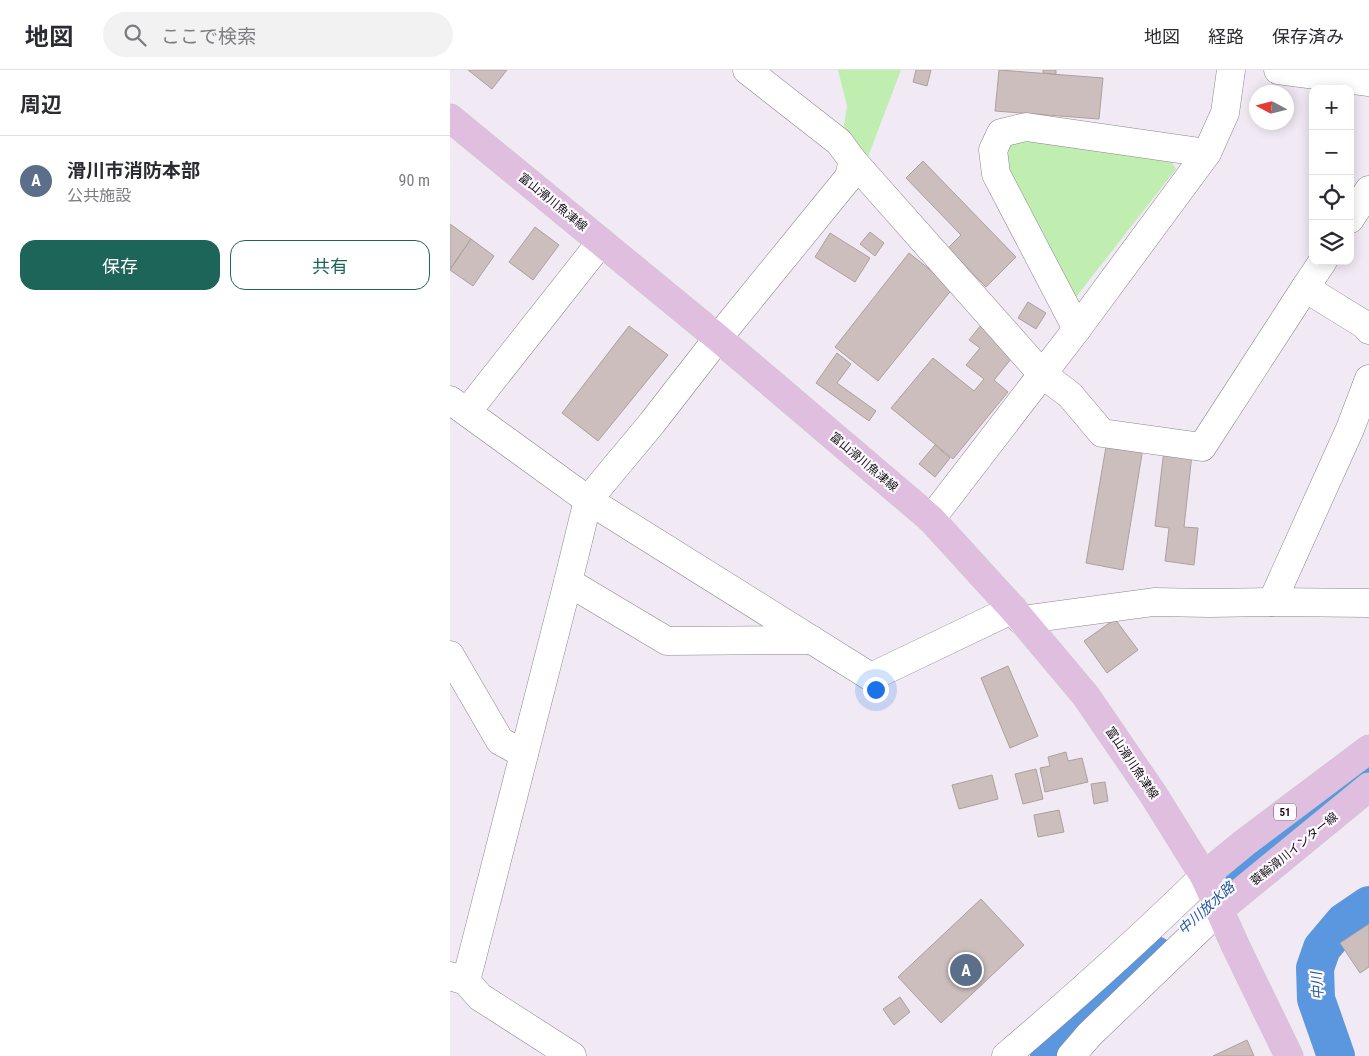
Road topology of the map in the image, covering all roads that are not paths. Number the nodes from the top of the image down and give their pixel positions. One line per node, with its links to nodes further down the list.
1 (747, 70): 7 (street)
2 (1231, 70): 6 (street)
3 (1278, 70): 4 (street)
4 (1369, 82)
5 (450, 118): 10 (main road, 富山滑川魚津線)
6 (1207, 153): 13 (street); 13 (street)
7 (853, 161): 15 (street); 16 (street)
8 (1369, 190): 9 (street)
9 (1354, 213)
10 (601, 242): 15 (main road, 富山滑川魚津線); 18 (street)
11 (1320, 265): 12 (street)
12 (1306, 288): 14 (street); 16 (street)
13 (1077, 329): 16 (street)
14 (1369, 330)
15 (718, 338): 19 (street); 20 (main road, 富山滑川魚津線)
16 (1042, 374): 20 (street)
17 (1369, 379): 22 (street)
18 (458, 406): 19 (street)
19 (588, 500): 21 (street); 25 (street)
20 (931, 519): 24 (main road, 富山滑川魚津線)
21 (568, 582): 25 (street); 28 (street)
22 (1272, 602): 23 (street); 24 (street)
23 (1369, 603)
24 (1017, 614): 25 (street); 30 (main road, 富山滑川魚津線)
25 (812, 640)
26 (450, 655): 28 (street)
27 (1369, 749): 30 (main road, 51)
28 (524, 754): 32 (street)
29 (1369, 787): 31 (main road, 蓑輪滑川インター線)
30 (1204, 876): 31 (main road); 34 (street)
31 (1219, 910): 35 (street); 36 (main road)
32 (458, 979): 33 (street)
33 (572, 1056)
34 (1006, 1056)
35 (1071, 1056)
36 (1289, 1056)

